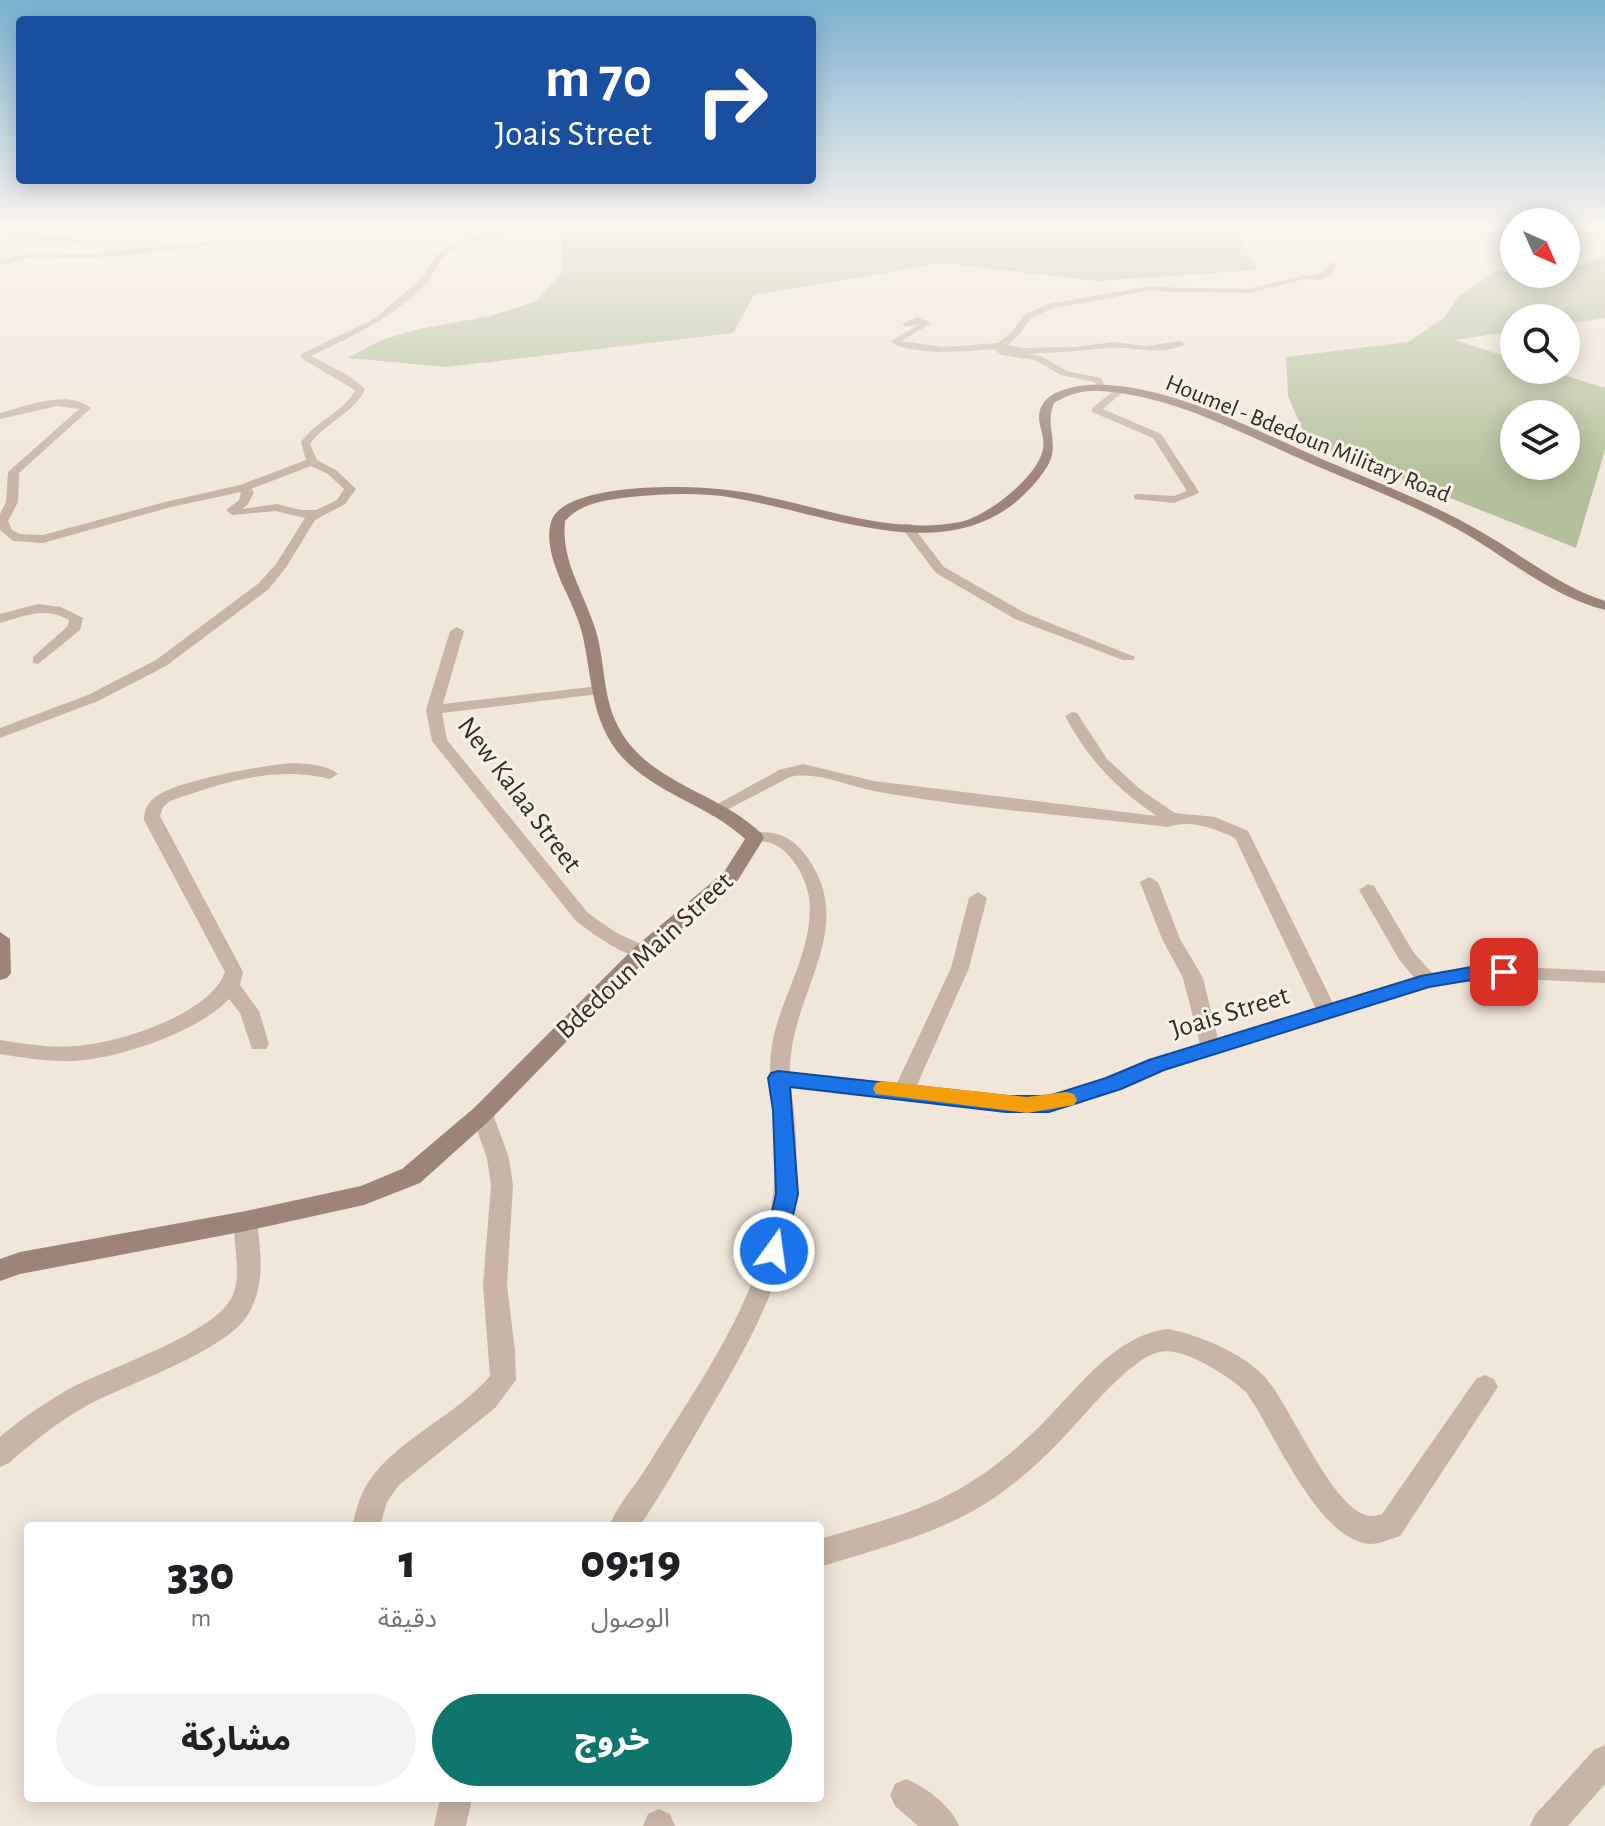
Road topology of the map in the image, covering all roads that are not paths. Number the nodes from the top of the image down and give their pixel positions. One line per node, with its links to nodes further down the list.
1 (388, 311): 9 (street)
2 (1039, 311): 5 (street)
3 (906, 324): 5 (street)
4 (1180, 344): 5 (street)
5 (1000, 346): 6 (street)
6 (1101, 388): 7 (main road, Houmel - Bdedoun Military Road); 13 (main road, Houmel - Bdedoun Military Road)
7 (1119, 391): 11 (street); 14 (main road, Houmel - Bdedoun Military Road)
8 (0, 416): 10 (street)
9 (312, 462): 10 (street); 12 (street)
10 (243, 488): 12 (street)
11 (1138, 497)
12 (318, 514): 22 (street)
13 (907, 527): 17 (street); 19 (main road, Houmel - Bdedoun Military Road)
14 (1605, 606)
15 (0, 619): 18 (street)
16 (457, 631): 20 (street, New Kalaa Street)
17 (1128, 657)
18 (38, 660)
19 (599, 690): 20 (street); 24 (main road, Houmel - Bdedoun Military Road)
20 (433, 710): 31 (street, New Kalaa Street)
21 (1072, 716): 25 (street)
22 (0, 733)
23 (330, 774): 35 (street)
24 (713, 811): 25 (street); 26 (main road, Houmel - Bdedoun Military Road)
25 (1170, 818): 36 (street)
26 (755, 838): 31 (main road, Bdedoun Main Street); 40 (street)
27 (1149, 882): 39 (street)
28 (1368, 890): 34 (street)
29 (978, 898): 41 (street)
30 (0, 939): 32 (main road)
31 (642, 952): 42 (main road, Bdedoun Main Street)
32 (0, 973)
33 (1605, 977): 34 (street, Joais Street)
34 (1428, 981): 36 (street, Joais Street)
35 (231, 987): 37 (street); 38 (street)
36 (1328, 1013): 39 (street, Joais Street)
37 (259, 1044)
38 (0, 1047)
39 (1211, 1049): 41 (street, Joais Street)
40 (778, 1078): 41 (street, Joais Street); 48 (street)
41 (904, 1091)
42 (482, 1114): 43 (main road, Bdedoun Main Street); 47 (street)
43 (246, 1221): 44 (main road, Bdedoun Main Street); 46 (street)
44 (0, 1270)
45 (1485, 1387): 49 (street)
46 (0, 1454)
47 (367, 1522)
48 (626, 1522)
49 (824, 1552)
50 (1605, 1761): 55 (street)
51 (906, 1795): 54 (street)
52 (455, 1802): 53 (street)
53 (450, 1826)
54 (943, 1826)
55 (1546, 1826)

